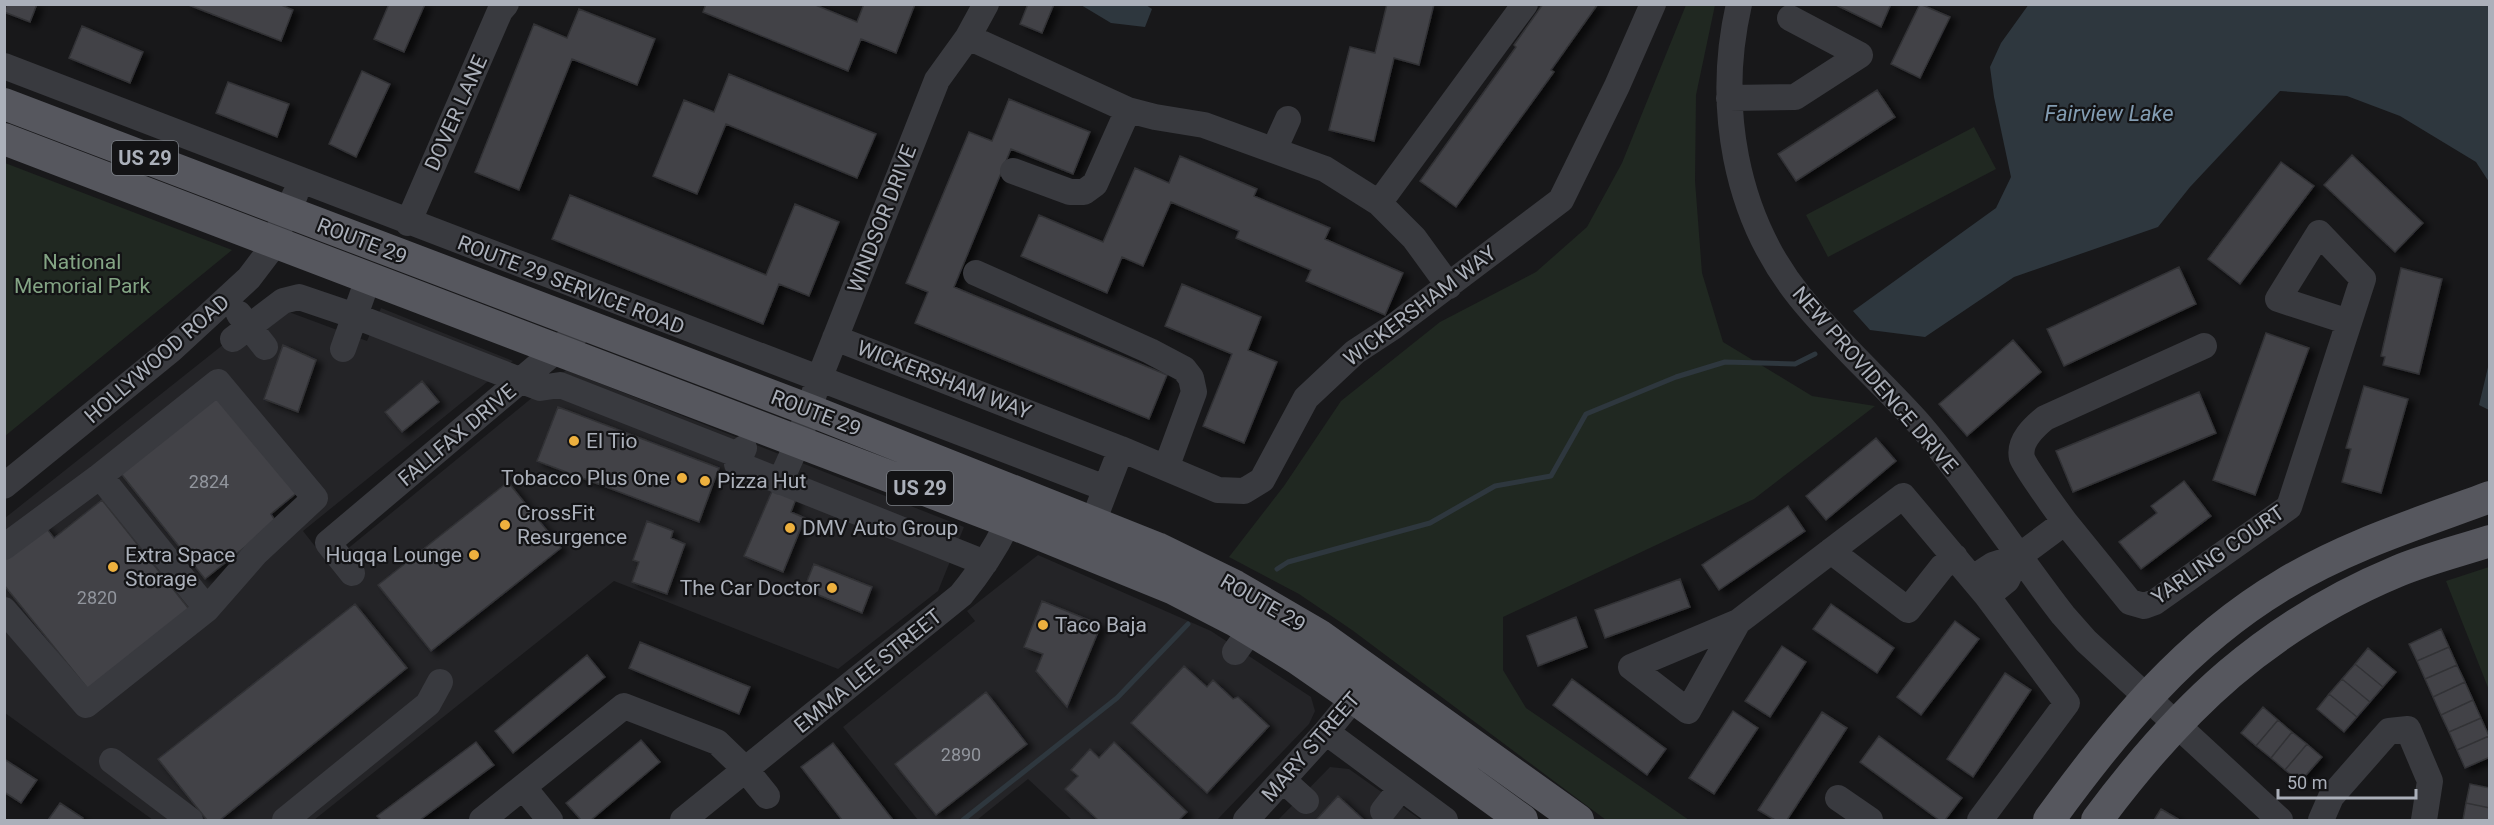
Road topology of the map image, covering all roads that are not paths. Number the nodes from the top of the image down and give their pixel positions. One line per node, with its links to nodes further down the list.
1 (506, 4): 19 (street, DOVER LANE)
2 (986, 4): 7 (street, WINDSOR DRIVE)
3 (1525, 4): 17 (street)
4 (1653, 4): 23 (street, WICKERSHAM WAY)
5 (1739, 4): 9 (street, NEW PROVIDENCE DRIVE)
6 (1790, 18): 9 (street)
7 (968, 38): 11 (street); 29 (street, WINDSOR DRIVE)
8 (4, 66): 16 (street, ROUTE 29 SERVICE ROAD)
9 (1729, 98): 57 (street, NEW PROVIDENCE DRIVE)
10 (4, 104): 18 (main road, ROUTE 29 / US 29)
11 (1128, 110): 14 (street); 15 (street)
12 (1288, 119): 14 (street)
13 (4, 139): 20 (main road, ROUTE 29 / US 29)
14 (1274, 150): 17 (street)
15 (1013, 171)
16 (302, 181): 18 (street, HOLLYWOOD ROAD); 19 (street, ROUTE 29 SERVICE ROAD)
17 (1379, 203): 23 (street)
18 (286, 212): 20 (street, HOLLYWOOD ROAD); 27 (main road, ROUTE 29 / US 29)
19 (408, 223): 34 (street, ROUTE 29 SERVICE ROAD)
20 (273, 242): 22 (main road, ROUTE 29 / US 29); 24 (street, HOLLYWOOD ROAD)
21 (976, 273): 43 (street)
22 (368, 279): 25 (street); 33 (main road, ROUTE 29 / US 29)
23 (1449, 286): 43 (street, WICKERSHAM WAY)
24 (228, 299): 28 (street); 46 (street, HOLLYWOOD ROAD)
25 (356, 316): 28 (street); 32 (street); 35 (street)
26 (2349, 322): 52 (street, YARLING COURT)
27 (585, 326): 33 (street, FALLFAX DRIVE); 37 (main road, ROUTE 29 / US 29)
28 (241, 333): 31 (street)
29 (836, 338): 34 (street, WINDSOR DRIVE); 41 (street, WICKERSHAM WAY)
30 (2204, 345): 52 (street, YARLING COURT)
31 (265, 347)
32 (343, 349)
33 (557, 351): 35 (street, FALLFAX DRIVE); 36 (main road, ROUTE 29 / US 29)
34 (819, 379): 37 (street, WINDSOR DRIVE); 47 (street, ROUTE 29 SERVICE ROAD)
35 (522, 381): 38 (street); 59 (street, FALLFAX DRIVE)
36 (676, 396): 38 (street); 39 (main road, ROUTE 29 / US 29)
37 (809, 410): 40 (street, WINDSOR DRIVE); 48 (main road, ROUTE 29 / US 29)
38 (664, 425): 42 (street)
39 (753, 425): 40 (main road, ROUTE 29 / US 29); 42 (street)
40 (798, 442): 45 (street, WINDSOR DRIVE); 50 (main road, ROUTE 29 / US 29)
41 (1121, 449): 43 (street, WICKERSHAM WAY); 47 (street)
42 (741, 456): 45 (street)
43 (1166, 468)
44 (100, 476): 54 (street); 61 (street); 61 (street)
45 (780, 482): 58 (street)
46 (4, 486)
47 (1105, 488): 51 (street)
48 (1020, 493): 50 (street, EMMA LEE STREET); 51 (main road, ROUTE 29 / US 29)
49 (2490, 497): 66 (main road)
50 (1009, 522): 58 (street, EMMA LEE STREET); 67 (main road, ROUTE 29 / US 29)
51 (1093, 522): 64 (main road, ROUTE 29 / US 29)
52 (2065, 522): 57 (street)
53 (2490, 542): 68 (main road)
54 (4, 548)
55 (1831, 551): 56 (street); 56 (street); 63 (street)
56 (1955, 556): 60 (street)
57 (2018, 557): 60 (street); 66 (street, NEW PROVIDENCE DRIVE)
58 (985, 563): 71 (street, EMMA LEE STREET)
59 (352, 573)
60 (1980, 587): 89 (street)
61 (207, 609): 62 (street)
62 (4, 610)
63 (1738, 622)
64 (1375, 673): 67 (street, MARY STREET); 87 (main road, ROUTE 29 / US 29)
65 (440, 682): 80 (street)
66 (2146, 696): 68 (street, NEW PROVIDENCE DRIVE); 90 (main road)
67 (1354, 698): 69 (street, MARY STREET); 86 (main road, ROUTE 29 / US 29)
68 (2175, 724): 91 (main road); 92 (street, NEW PROVIDENCE DRIVE)
69 (1317, 733): 72 (street, MARY STREET); 74 (street)
70 (112, 761): 79 (street)
71 (746, 770): 73 (street); 75 (street); 83 (street, EMMA LEE STREET)
72 (1283, 780): 77 (street); 84 (street, MARY STREET)
73 (524, 788): 81 (street); 82 (street)
74 (1401, 788): 78 (street); 85 (street)
75 (767, 796)
76 (1838, 798): 88 (street)
77 (1306, 801)
78 (1383, 811)
79 (190, 820)
80 (285, 820)
81 (482, 820)
82 (550, 820)
83 (683, 820)
84 (1246, 820)
85 (1445, 820)
86 (1522, 820)
87 (1578, 820)
88 (1870, 820)
89 (1980, 820)
90 (2049, 820)
91 (2097, 820)
92 (2279, 820)
93 (2321, 820): 94 (street)
94 (2424, 820)

